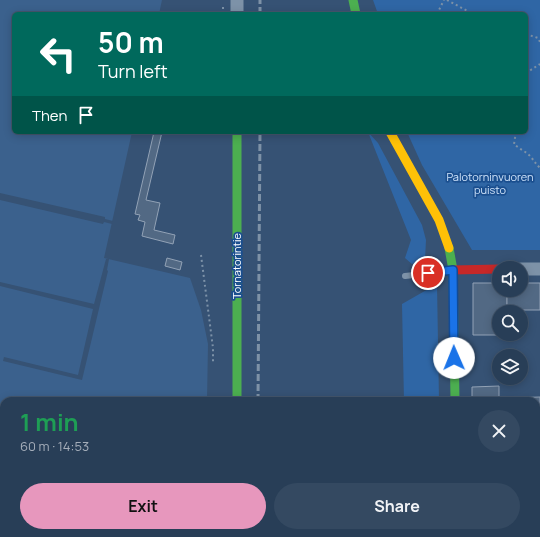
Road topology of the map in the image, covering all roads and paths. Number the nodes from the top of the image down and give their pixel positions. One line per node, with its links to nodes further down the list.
1 (237, 0): 4 (street)
2 (353, 0): 5 (street)
3 (445, 0): 6 (path); 7 (path)
4 (237, 12)
5 (356, 12)
6 (438, 12)
7 (469, 12)
8 (528, 35): 9 (path)
9 (540, 42)
10 (540, 64): 11 (path)
11 (528, 72)
12 (236, 134): 23 (street, Tornatorintie)
13 (391, 134): 20 (street)
14 (516, 134): 15 (path)
15 (540, 168)
16 (201, 255): 22 (path)
17 (492, 269): 20 (street)
18 (528, 269): 19 (street)
19 (540, 269)
20 (453, 270): 21 (lane); 24 (street)
21 (405, 276)
22 (213, 362)
23 (237, 397)
24 (455, 397)

